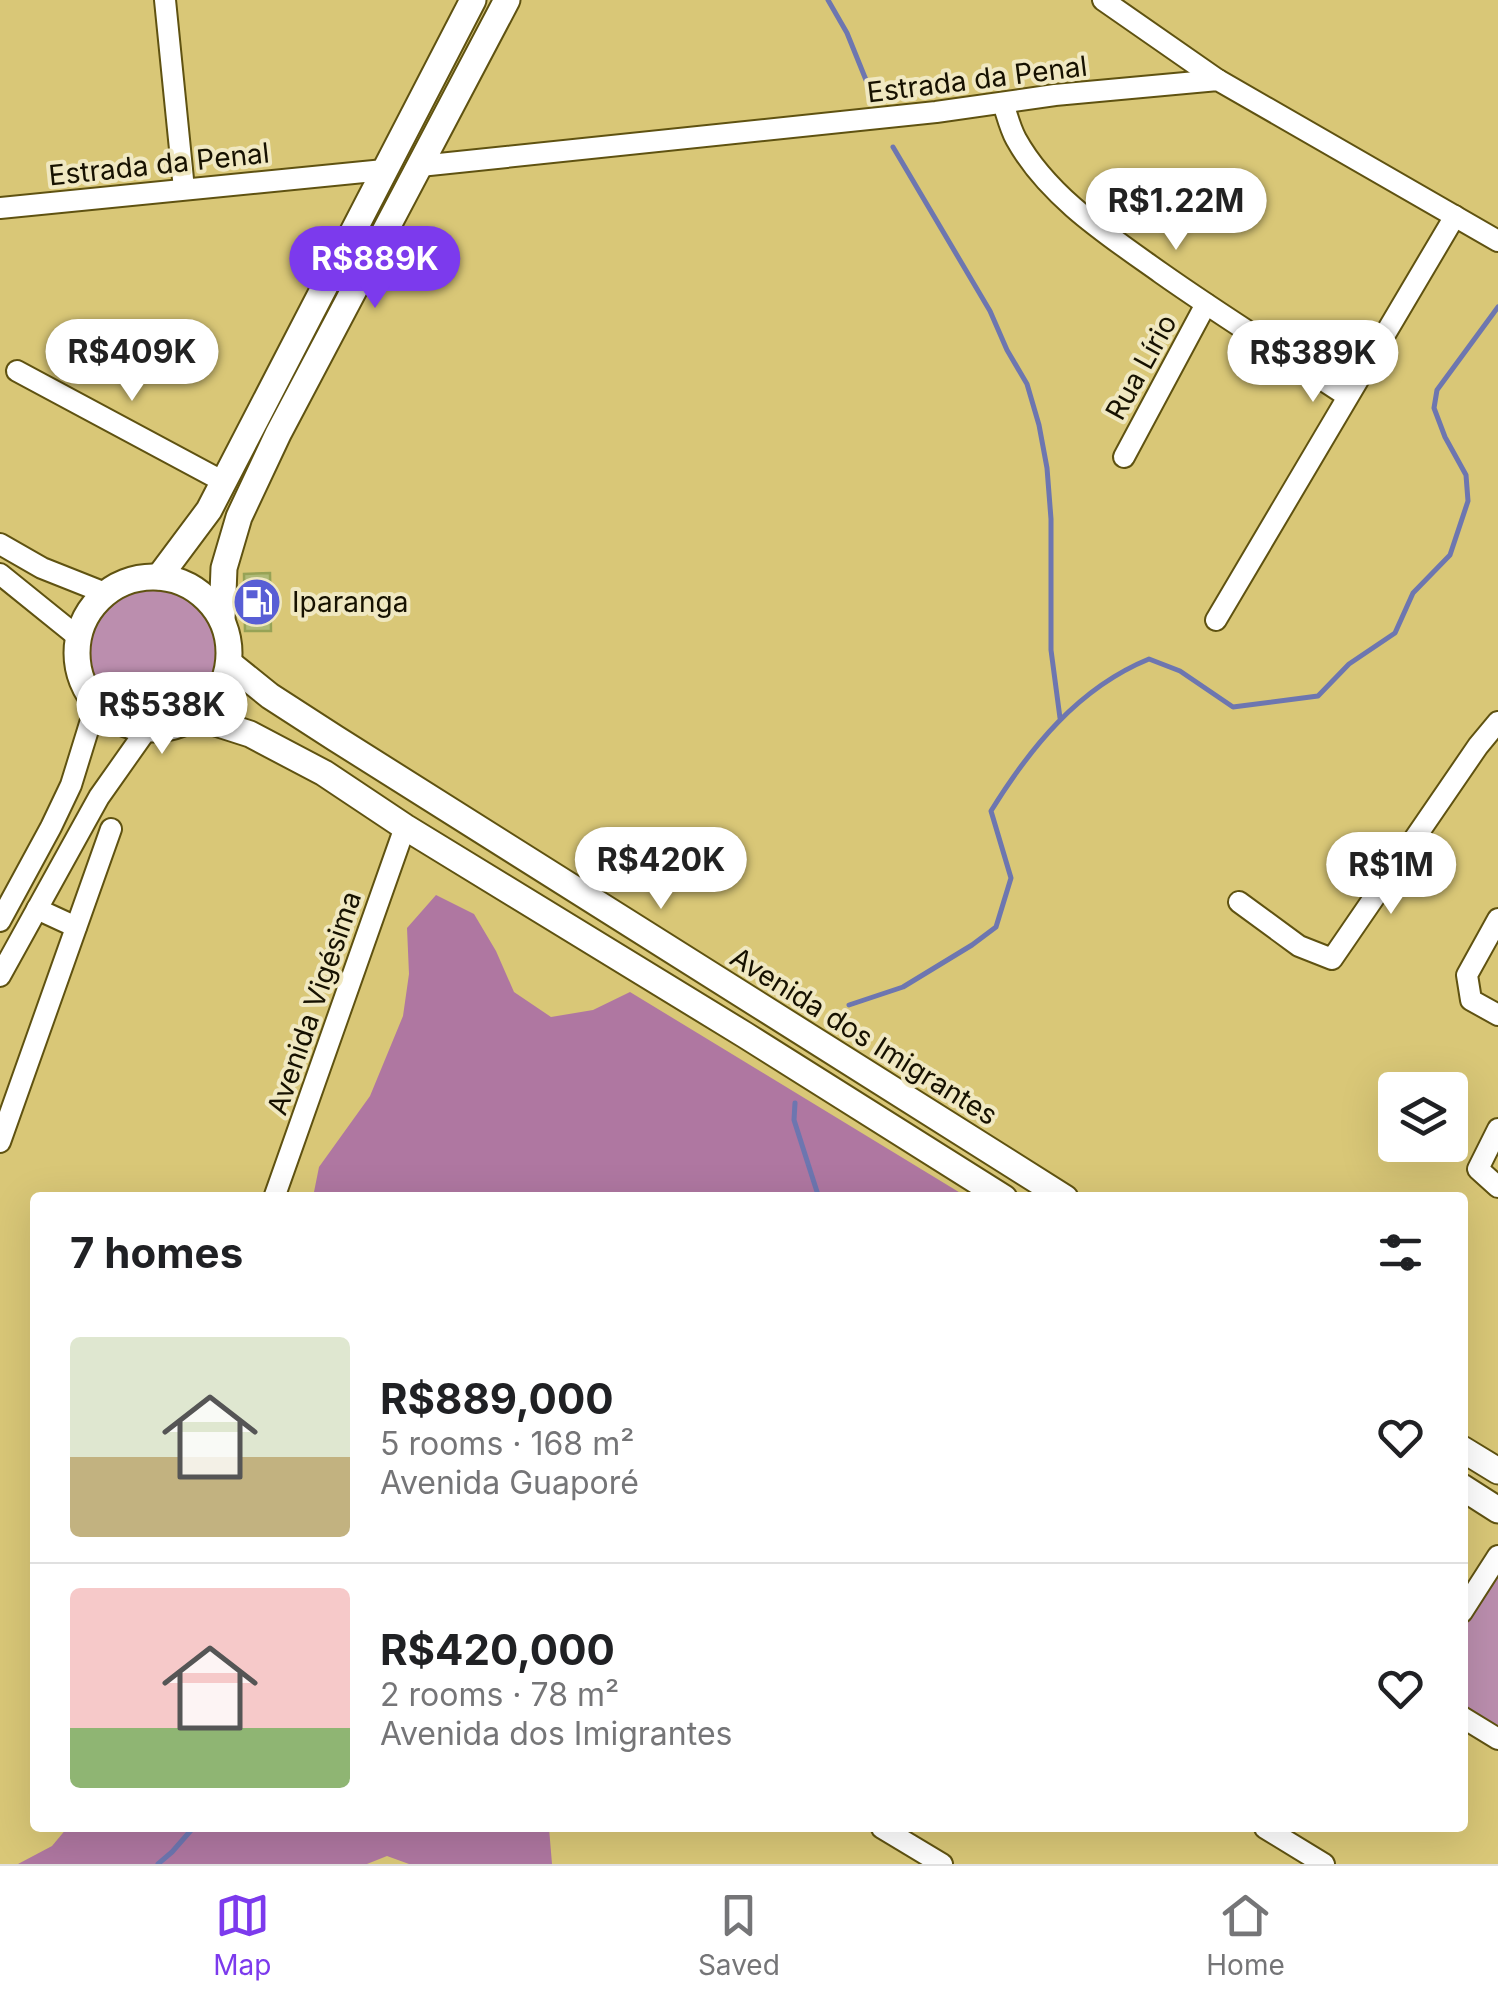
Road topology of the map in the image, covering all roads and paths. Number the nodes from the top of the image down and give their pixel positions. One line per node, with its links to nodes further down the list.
1 (165, 0): 9 (street)
2 (472, 0): 8 (main road)
3 (507, 0): 7 (main road)
4 (1103, 0): 5 (street)
5 (1218, 80): 6 (street, Estrada da Penal); 11 (street)
6 (1004, 103): 7 (street, Estrada da Penal); 13 (street)
7 (420, 166): 22 (main road)
8 (384, 170): 9 (street, Estrada da Penal); 17 (main road)
9 (184, 189): 10 (street, Estrada da Penal)
10 (0, 208)
11 (1454, 216): 12 (street); 15 (street)
12 (1498, 241)
13 (1206, 304): 15 (street); 16 (street, Rua Lírio)
14 (16, 371): 17 (street)
15 (1347, 396): 23 (street)
16 (1124, 457)
17 (224, 482): 20 (main road)
18 (0, 544): 21 (street)
19 (0, 574): 24 (street)
20 (159, 577): 21 (main road); 22 (main road)
21 (105, 593): 24 (main road)
22 (222, 619): 25 (main road)
23 (1216, 620)
24 (78, 637): 26 (main road)
25 (230, 663): 27 (main road); 44 (main road, Avenida dos Imigrantes)
26 (96, 704): 29 (main road); 35 (street)
27 (197, 717): 29 (main road); 30 (main road)
28 (1498, 722): 32 (street)
29 (146, 728): 33 (street)
30 (405, 828): 42 (street, Avenida Vigésima); 43 (main road)
31 (111, 829): 36 (street)
32 (1239, 902)
33 (37, 909): 36 (street); 37 (street)
34 (1498, 919): 38 (street)
35 (0, 921)
36 (76, 927): 40 (street)
37 (0, 976)
38 (1498, 1015)
39 (1498, 1129): 41 (street)
40 (0, 1142)
41 (1498, 1187)
42 (276, 1192)
43 (994, 1192)
44 (1055, 1192)
45 (1468, 1452): 46 (main road)
46 (1498, 1471)
47 (1468, 1491): 48 (main road)
48 (1498, 1510)
49 (1498, 1556): 50 (street)
50 (1468, 1603)
51 (1468, 1721): 52 (street)
52 (1498, 1739)
53 (888, 1832): 55 (street)
54 (1272, 1832): 56 (street)
55 (936, 1863)
56 (1324, 1864)

